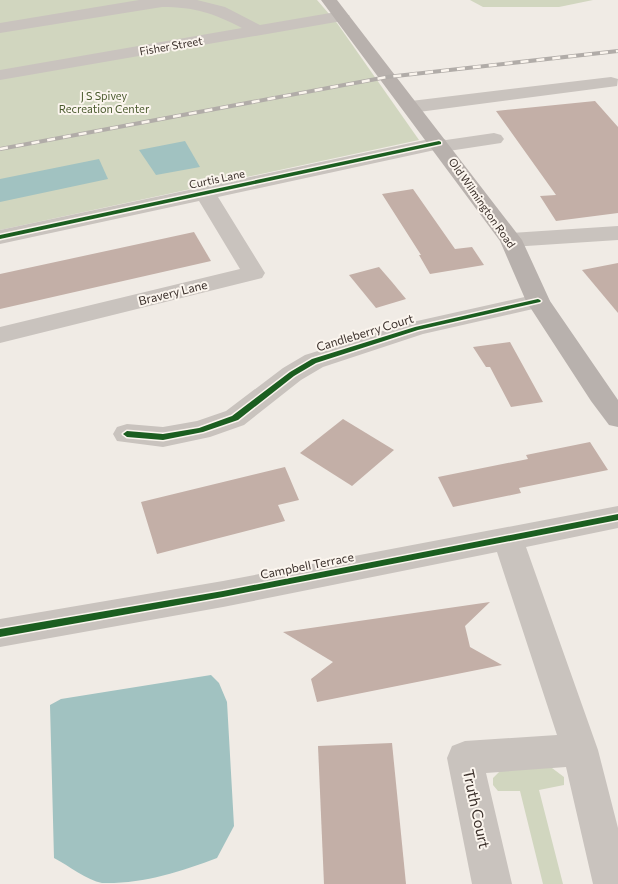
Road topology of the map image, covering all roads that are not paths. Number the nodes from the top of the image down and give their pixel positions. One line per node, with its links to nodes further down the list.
1 (335, 8): 3 (street, Fisher Street); 6 (main road, Old Wilmington Road)
2 (0, 28): 3 (street)
3 (257, 30): 4 (street, Fisher Street)
4 (0, 76)
5 (611, 82): 6 (street)
6 (411, 107): 8 (main road, Old Wilmington Road)
7 (494, 139): 8 (street, Curtis Lane)
8 (440, 145): 9 (street, Curtis Lane); 12 (main road, Old Wilmington Road)
9 (205, 193): 11 (street, Curtis Lane); 14 (street, Bravery Lane)
10 (618, 234): 12 (street)
11 (0, 237)
12 (511, 240): 13 (main road, Old Wilmington Road)
13 (538, 301): 15 (main road, Old Wilmington Road); 16 (street, Candleberry Court)
14 (0, 335)
15 (618, 418)
16 (127, 434)
17 (618, 517): 18 (street, Campbell Terrace)
18 (508, 539): 19 (street, Campbell Terrace); 20 (street)
19 (0, 633)
20 (580, 750): 21 (street, Truth Court); 22 (street)
21 (492, 884)
22 (613, 884)

